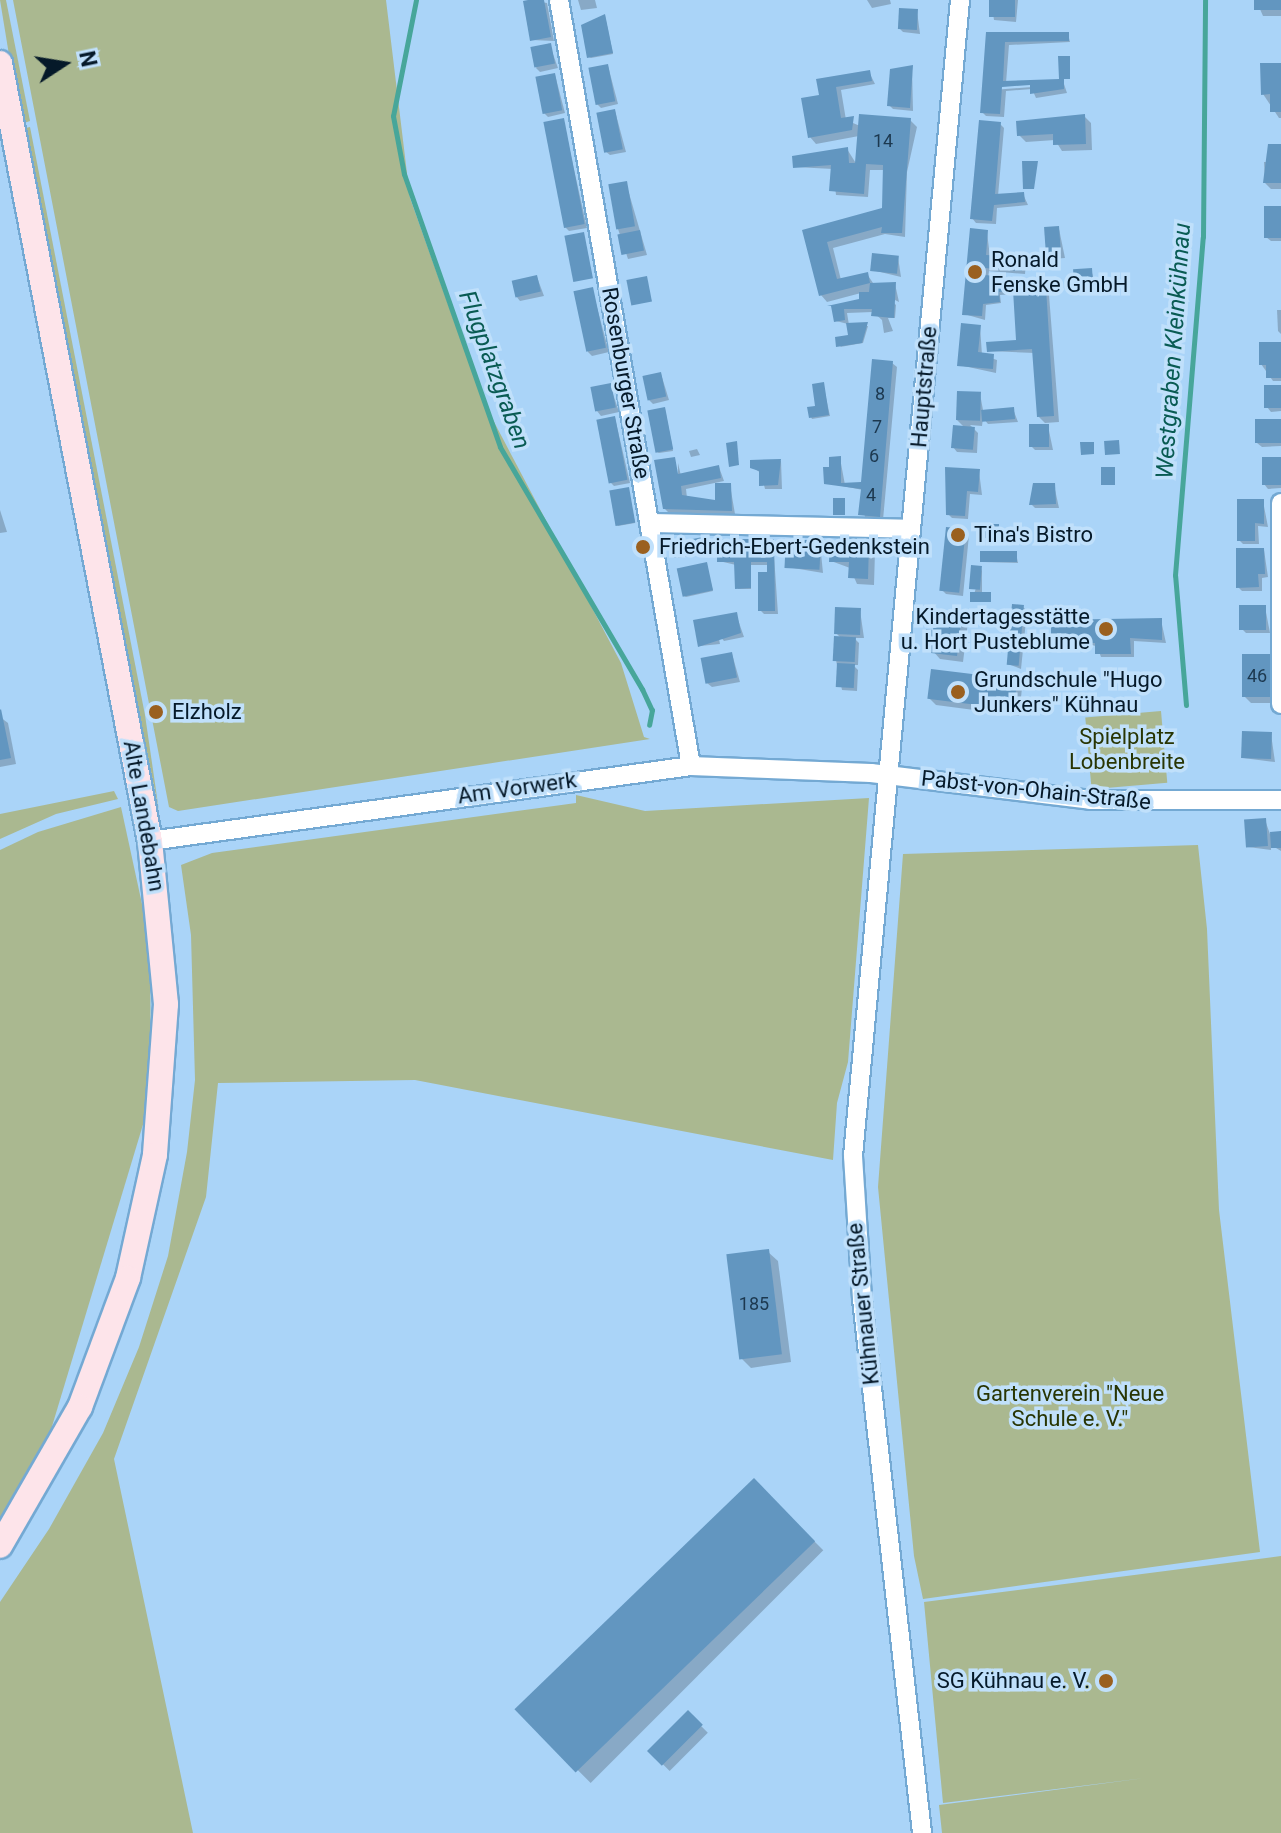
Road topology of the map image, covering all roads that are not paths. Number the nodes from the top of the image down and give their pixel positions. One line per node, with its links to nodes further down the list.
1 (559, 0): 5 (street, Rosenburger Straße)
2 (960, 0): 6 (street, Hauptstraße)
3 (0, 63): 12 (main road, Alte Landebahn)
4 (1281, 503): 7 (street)
5 (650, 523): 6 (street); 9 (street, Rosenburger Straße)
6 (910, 529): 10 (street, Hauptstraße)
7 (1280, 638): 8 (street)
8 (1281, 704)
9 (691, 766): 10 (street, Am Vorwerk); 12 (street, Am Vorwerk)
10 (887, 774): 11 (street, Pabst-von-Ohain-Straße); 14 (street, Kühnauer Straße)
11 (1281, 800)
12 (150, 841): 13 (main road, Alte Landebahn)
13 (0, 1546)
14 (922, 1833)

